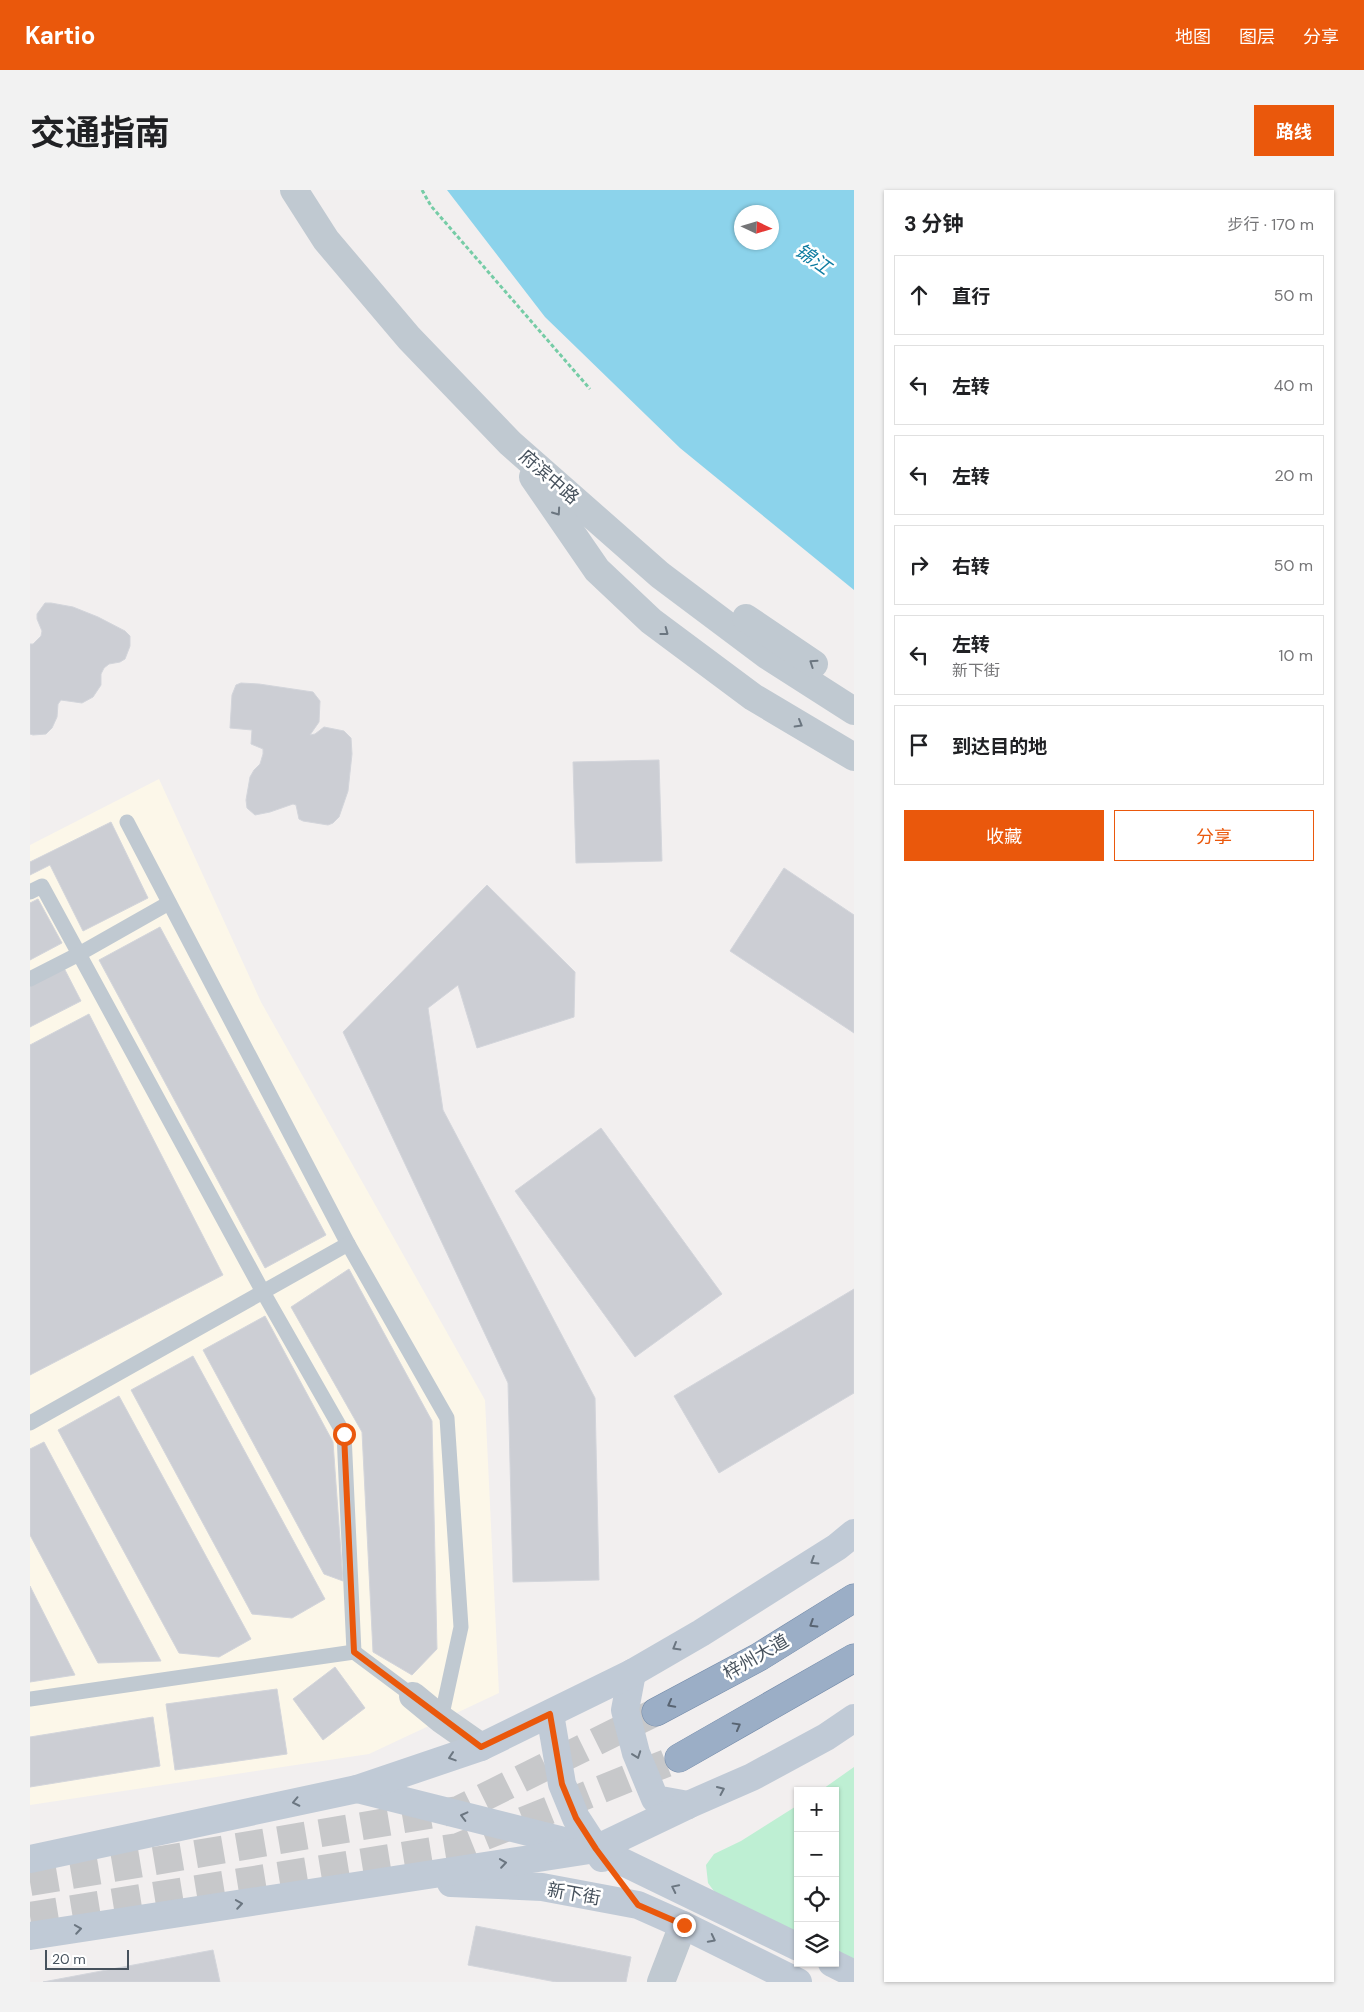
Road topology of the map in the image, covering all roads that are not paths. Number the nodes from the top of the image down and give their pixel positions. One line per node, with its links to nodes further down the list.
1 (294, 190): 2 (street, 府滨中路)
2 (510, 443): 3 (street, one-way to 2); 4 (street, 府滨中路); 5 (street, one-way to 5)
3 (854, 689)
4 (854, 711)
5 (854, 757)
6 (126, 822): 8 (lane)
7 (30, 892): 9 (lane)
8 (169, 903): 9 (lane); 11 (lane)
9 (79, 954): 10 (lane); 12 (lane)
10 (30, 979)
11 (348, 1244): 12 (lane); 24 (lane)
12 (263, 1292): 13 (lane); 16 (lane)
13 (30, 1423)
14 (854, 1533): 18 (main road, one-way to 18)
15 (854, 1598): 21 (highway, 梓州大道, one-way to 21)
16 (354, 1652): 19 (lane); 20 (lane)
17 (854, 1658): 26 (highway, one-way to 17)
18 (632, 1673): 22 (main road); 28 (main road, one-way to 28)
19 (413, 1696): 24 (street)
20 (30, 1699)
21 (656, 1712)
22 (550, 1714): 25 (main road); 29 (main road)
23 (854, 1718): 28 (main road, one-way to 23)
24 (441, 1719): 25 (street)
25 (481, 1747): 27 (main road, one-way to 27)
26 (679, 1758)
27 (357, 1788): 29 (main road, one-way to 27); 30 (main road, one-way to 30)
28 (688, 1805): 29 (main road)
29 (596, 1849): 31 (main road, one-way to 29); 32 (main road); 35 (main road, one-way to 29)
30 (30, 1859)
31 (392, 1880): 32 (main road, 新下街); 34 (main road, one-way to 31)
32 (638, 1905): 33 (main road, 新下街)
33 (684, 1925): 38 (street); 39 (main road, 新下街, one-way to 39)
34 (30, 1936)
35 (794, 1945)
36 (839, 1966): 37 (main road)
37 (854, 1974)
38 (661, 1982)
39 (798, 1982)

